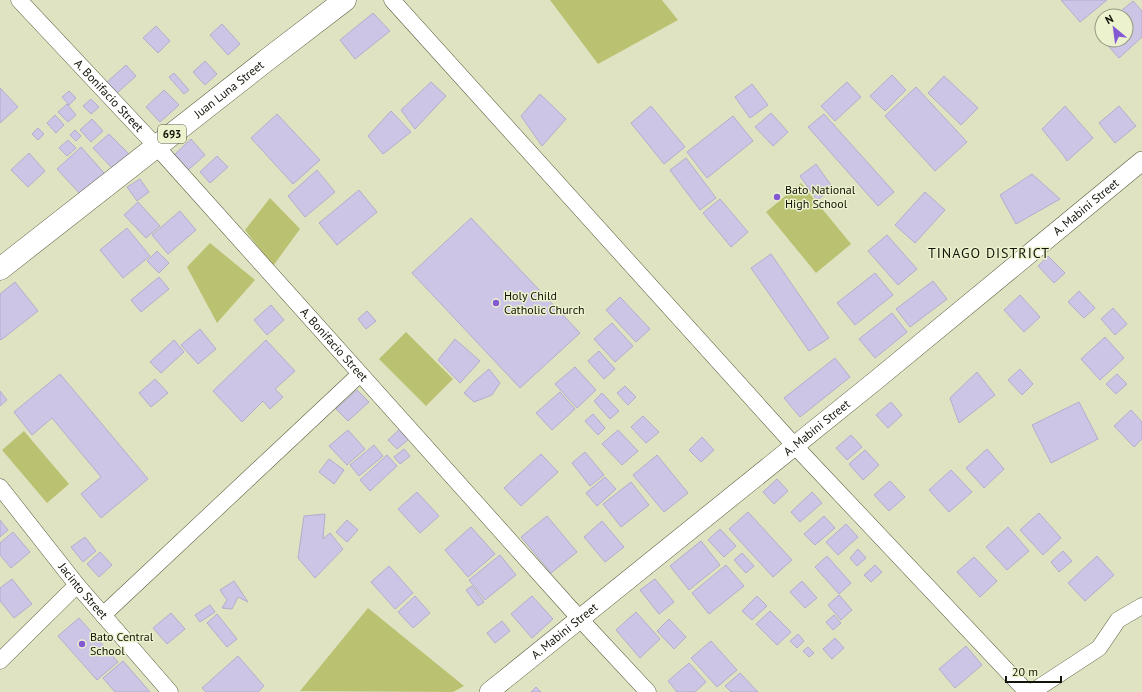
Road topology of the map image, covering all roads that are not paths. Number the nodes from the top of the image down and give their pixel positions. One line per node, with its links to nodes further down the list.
1 (19, 0): 4 (street, A. Bonifacio Street)
2 (345, 0): 4 (main road, Juan Luna Street / 693)
3 (392, 0): 8 (street)
4 (156, 146): 6 (main road, Juan Luna Street / 693); 7 (street, A. Bonifacio Street)
5 (1142, 161): 8 (street, A. Mabini Street)
6 (0, 269)
7 (360, 374): 12 (street); 13 (street, A. Bonifacio Street)
8 (794, 445): 13 (street, A. Mabini Street); 18 (street)
9 (0, 487): 10 (street, Jacinto Street)
10 (77, 585): 12 (street, Jacinto Street); 14 (street)
11 (1142, 606): 19 (street)
12 (103, 615): 15 (street, Jacinto Street)
13 (580, 619): 16 (street, A. Mabini Street); 17 (street, A. Bonifacio Street)
14 (0, 661)
15 (170, 692)
16 (489, 692)
17 (648, 692)
18 (1027, 692)
19 (1032, 692)

